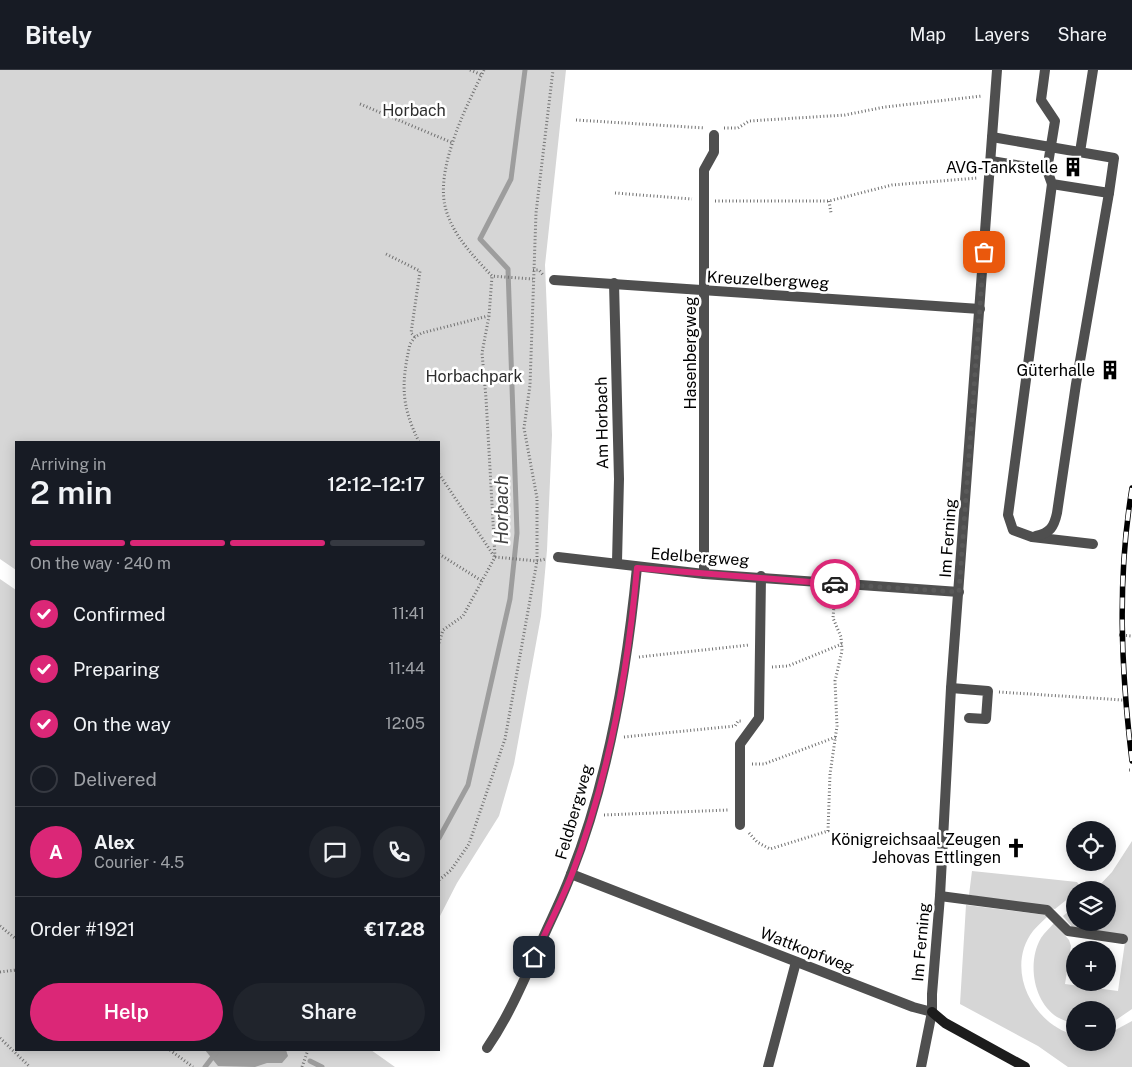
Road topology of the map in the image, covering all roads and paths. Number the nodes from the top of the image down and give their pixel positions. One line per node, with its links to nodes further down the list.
1 (470, 70): 7 (path)
2 (484, 70): 7 (path)
3 (553, 70): 27 (path)
4 (997, 70): 8 (street, Im Ferning)
5 (1045, 70): 14 (street)
6 (1093, 70): 15 (street)
7 (482, 75): 13 (path)
8 (996, 94): 11 (path); 12 (street, Im Ferning)
9 (360, 104): 13 (path)
10 (576, 120): 11 (path)
11 (716, 130): 23 (street, Hasenbergweg)
12 (992, 137): 14 (street); 16 (street, Im Ferning)
13 (453, 143): 26 (path)
14 (1051, 147): 15 (street); 17 (street)
15 (1080, 152): 21 (street)
16 (991, 161): 17 (street); 18 (street, Im Ferning)
17 (1047, 170): 19 (street)
18 (990, 177): 22 (path); 31 (street, Im Ferning)
19 (1052, 184): 21 (street); 36 (street)
20 (615, 193): 23 (path)
21 (1109, 193): 36 (street)
22 (828, 200): 23 (path); 24 (path)
23 (704, 202): 30 (street, Hasenbergweg)
24 (831, 213)
25 (386, 254): 33 (path)
26 (492, 276): 27 (path); 32 (path)
27 (533, 279): 41 (path)
28 (554, 280): 29 (street, Kreuzelbergweg)
29 (614, 283): 30 (street, Kreuzelbergweg); 42 (street, Am Horbach)
30 (706, 292): 31 (street, Kreuzelbergweg); 44 (street, Hasenbergweg)
31 (980, 309): 48 (street, Im Ferning)
32 (489, 316): 33 (path); 39 (path)
33 (415, 337): 34 (path)
34 (418, 441)
35 (440, 475): 39 (path)
36 (1032, 537): 37 (street)
37 (1093, 544)
38 (440, 555): 46 (path)
39 (495, 557): 41 (path); 46 (path)
40 (558, 557): 42 (street, Edelbergweg)
41 (537, 561): 68 (path)
42 (617, 562): 43 (street, Edelbergweg)
43 (637, 568): 44 (street, Edelbergweg); 54 (street, Feldbergweg)
44 (704, 574): 45 (street, Edelbergweg)
45 (761, 576): 47 (street, Edelbergweg); 52 (street)
46 (482, 581): 49 (path)
47 (835, 584): 48 (street, Edelbergweg); 53 (path)
48 (959, 592): 56 (street, Im Ferning)
49 (441, 630)
50 (1119, 635): 51 (path)
51 (1132, 636)
52 (758, 644): 54 (path); 55 (street)
53 (842, 644): 55 (path); 61 (path)
54 (626, 658): 62 (street, Feldbergweg)
55 (758, 668): 59 (street)
56 (951, 688): 57 (street); 69 (street, Im Ferning)
57 (988, 691): 58 (path); 60 (street)
58 (1123, 700)
59 (759, 718): 62 (path); 63 (street)
60 (969, 718)
61 (836, 737): 63 (path); 66 (path)
62 (610, 739): 65 (street, Feldbergweg)
63 (740, 765): 64 (street)
64 (741, 810): 65 (path); 66 (street)
65 (592, 812): 67 (street, Feldbergweg)
66 (740, 825)
67 (571, 874): 73 (street, Wattkopfweg); 78 (street, Feldbergweg)
68 (440, 879)
69 (940, 896): 72 (street); 76 (street, Im Ferning)
70 (0, 926): 71 (path)
71 (15, 938)
72 (1123, 939)
73 (796, 962): 76 (street, Wattkopfweg); 84 (street)
74 (15, 970): 75 (path)
75 (0, 972)
76 (932, 1012): 85 (street, Im Ferning); 86 (street, Wattkopfweg)
77 (0, 1038): 81 (path)
78 (487, 1048)
79 (171, 1051): 82 (path)
80 (308, 1051): 83 (path)
81 (30, 1067)
82 (192, 1067)
83 (302, 1067)
84 (768, 1067)
85 (921, 1067)
86 (1024, 1067)

